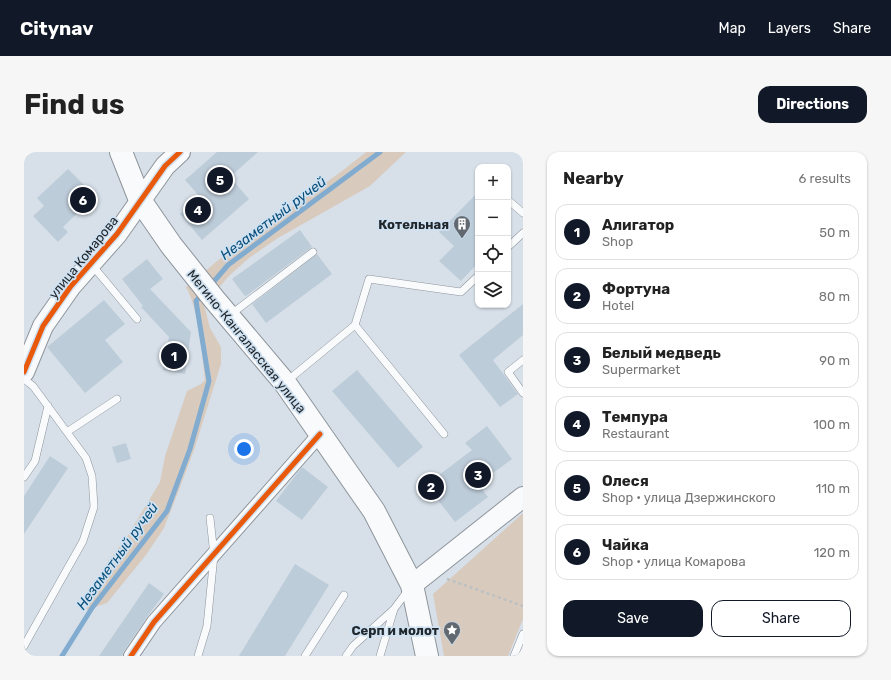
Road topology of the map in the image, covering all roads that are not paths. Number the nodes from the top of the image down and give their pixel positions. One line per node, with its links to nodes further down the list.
1 (121, 152): 3 (main road, Мегино-Кангаласская улица)
2 (180, 152): 3 (street, улица Комарова)
3 (140, 200): 9 (street, улица Комарова); 11 (main road, Мегино-Кангаласская улица)
4 (511, 203): 5 (lane)
5 (523, 213)
6 (523, 233): 7 (lane)
7 (511, 244)
8 (313, 252): 11 (lane)
9 (91, 263): 12 (lane); 15 (street, улица Комарова)
10 (475, 279): 13 (lane)
11 (228, 317): 17 (main road, Мегино-Кангаласская улица)
12 (137, 319)
13 (355, 325): 17 (lane); 23 (lane)
14 (523, 360): 18 (lane)
15 (24, 372)
16 (24, 379): 20 (lane)
17 (285, 383): 22 (main road, Мегино-Кангаласская улица)
18 (523, 393)
19 (118, 400): 21 (lane)
20 (48, 406): 21 (lane); 24 (lane)
21 (67, 432): 32 (lane)
22 (320, 434): 27 (street); 28 (main road, Мегино-Кангаласская улица)
23 (444, 434)
24 (24, 477)
25 (523, 497): 28 (street)
26 (210, 518): 27 (lane)
27 (214, 555): 33 (street); 34 (lane)
28 (420, 579): 30 (lane); 38 (main road, Мегино-Кангаласская улица)
29 (344, 595): 35 (lane)
30 (394, 609): 36 (lane); 37 (lane)
31 (523, 634): 39 (lane)
32 (24, 646)
33 (131, 656)
34 (198, 656)
35 (305, 656)
36 (346, 656)
37 (380, 656)
38 (427, 656)
39 (514, 656)

